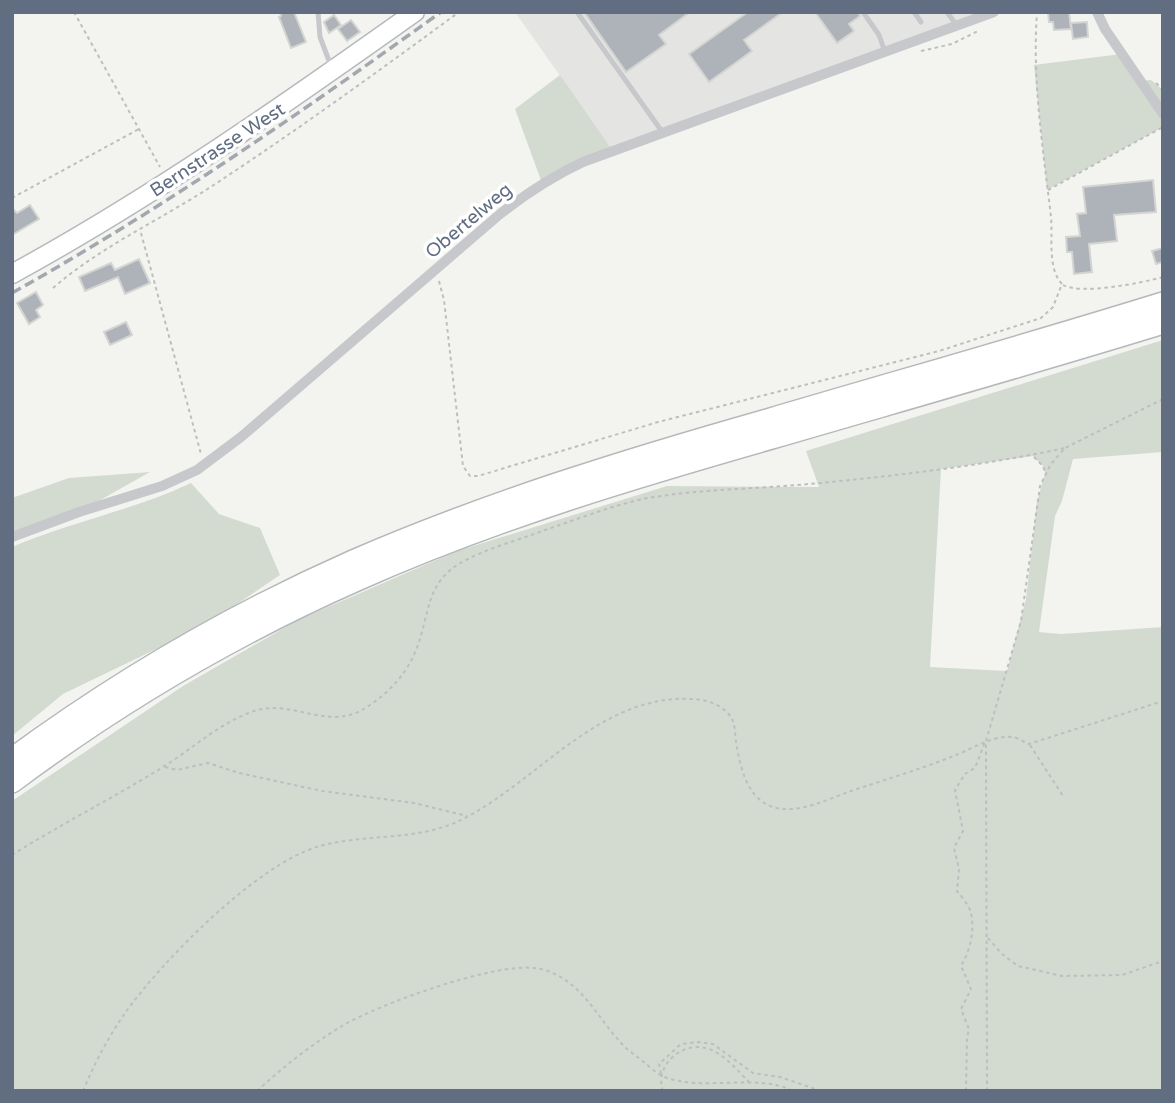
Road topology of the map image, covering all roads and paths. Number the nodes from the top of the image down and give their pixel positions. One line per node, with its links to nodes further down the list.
1 (74, 12): 20 (path)
2 (318, 12): 17 (lane)
3 (415, 12): 17 (main road, Bernstrasse West)
4 (459, 12): 25 (path)
5 (577, 12): 21 (lane)
6 (863, 12): 15 (lane)
7 (914, 12): 12 (lane)
8 (947, 12): 13 (lane)
9 (995, 12): 13 (street, Obertelweg)
10 (1037, 12): 23 (path)
11 (1097, 12): 18 (street)
12 (920, 22)
13 (957, 26): 15 (street, Obertelweg)
14 (942, 47): 16 (path)
15 (885, 52): 21 (street, Obertelweg)
16 (916, 52)
17 (333, 70): 22 (main road, Bernstrasse West)
18 (1163, 114)
19 (1163, 127): 23 (path)
20 (140, 128): 22 (path); 24 (path)
21 (663, 133): 26 (street, Obertelweg)
22 (168, 182): 27 (main road, Bernstrasse West)
23 (1047, 190): 29 (path)
24 (12, 198)
25 (140, 231): 30 (path); 36 (path)
26 (433, 271): 29 (path); 36 (street, Obertelweg)
27 (12, 274)
28 (1163, 277): 29 (path)
29 (1062, 284)
30 (53, 288)
31 (1163, 303): 42 (highway)
32 (1163, 323): 44 (highway)
33 (1163, 399): 34 (path)
34 (1065, 448): 35 (path); 37 (path)
35 (1033, 456): 37 (path); 43 (path)
36 (206, 464): 38 (street, Obertelweg)
37 (1045, 473): 40 (path)
38 (12, 537)
39 (1163, 701): 41 (path)
40 (986, 741): 41 (path); 46 (path); 48 (path); 57 (path)
41 (1029, 744): 45 (path)
42 (12, 759)
43 (163, 767): 46 (path); 47 (path)
44 (12, 782)
45 (1063, 796)
46 (468, 816): 52 (path)
47 (12, 855)
48 (987, 937): 49 (path); 58 (path)
49 (1163, 961)
50 (662, 1075): 51 (path); 51 (path); 53 (path); 54 (path); 56 (path)
51 (750, 1083): 55 (path)
52 (83, 1091)
53 (257, 1091)
54 (663, 1091)
55 (793, 1091)
56 (821, 1091)
57 (966, 1091)
58 (987, 1091)

